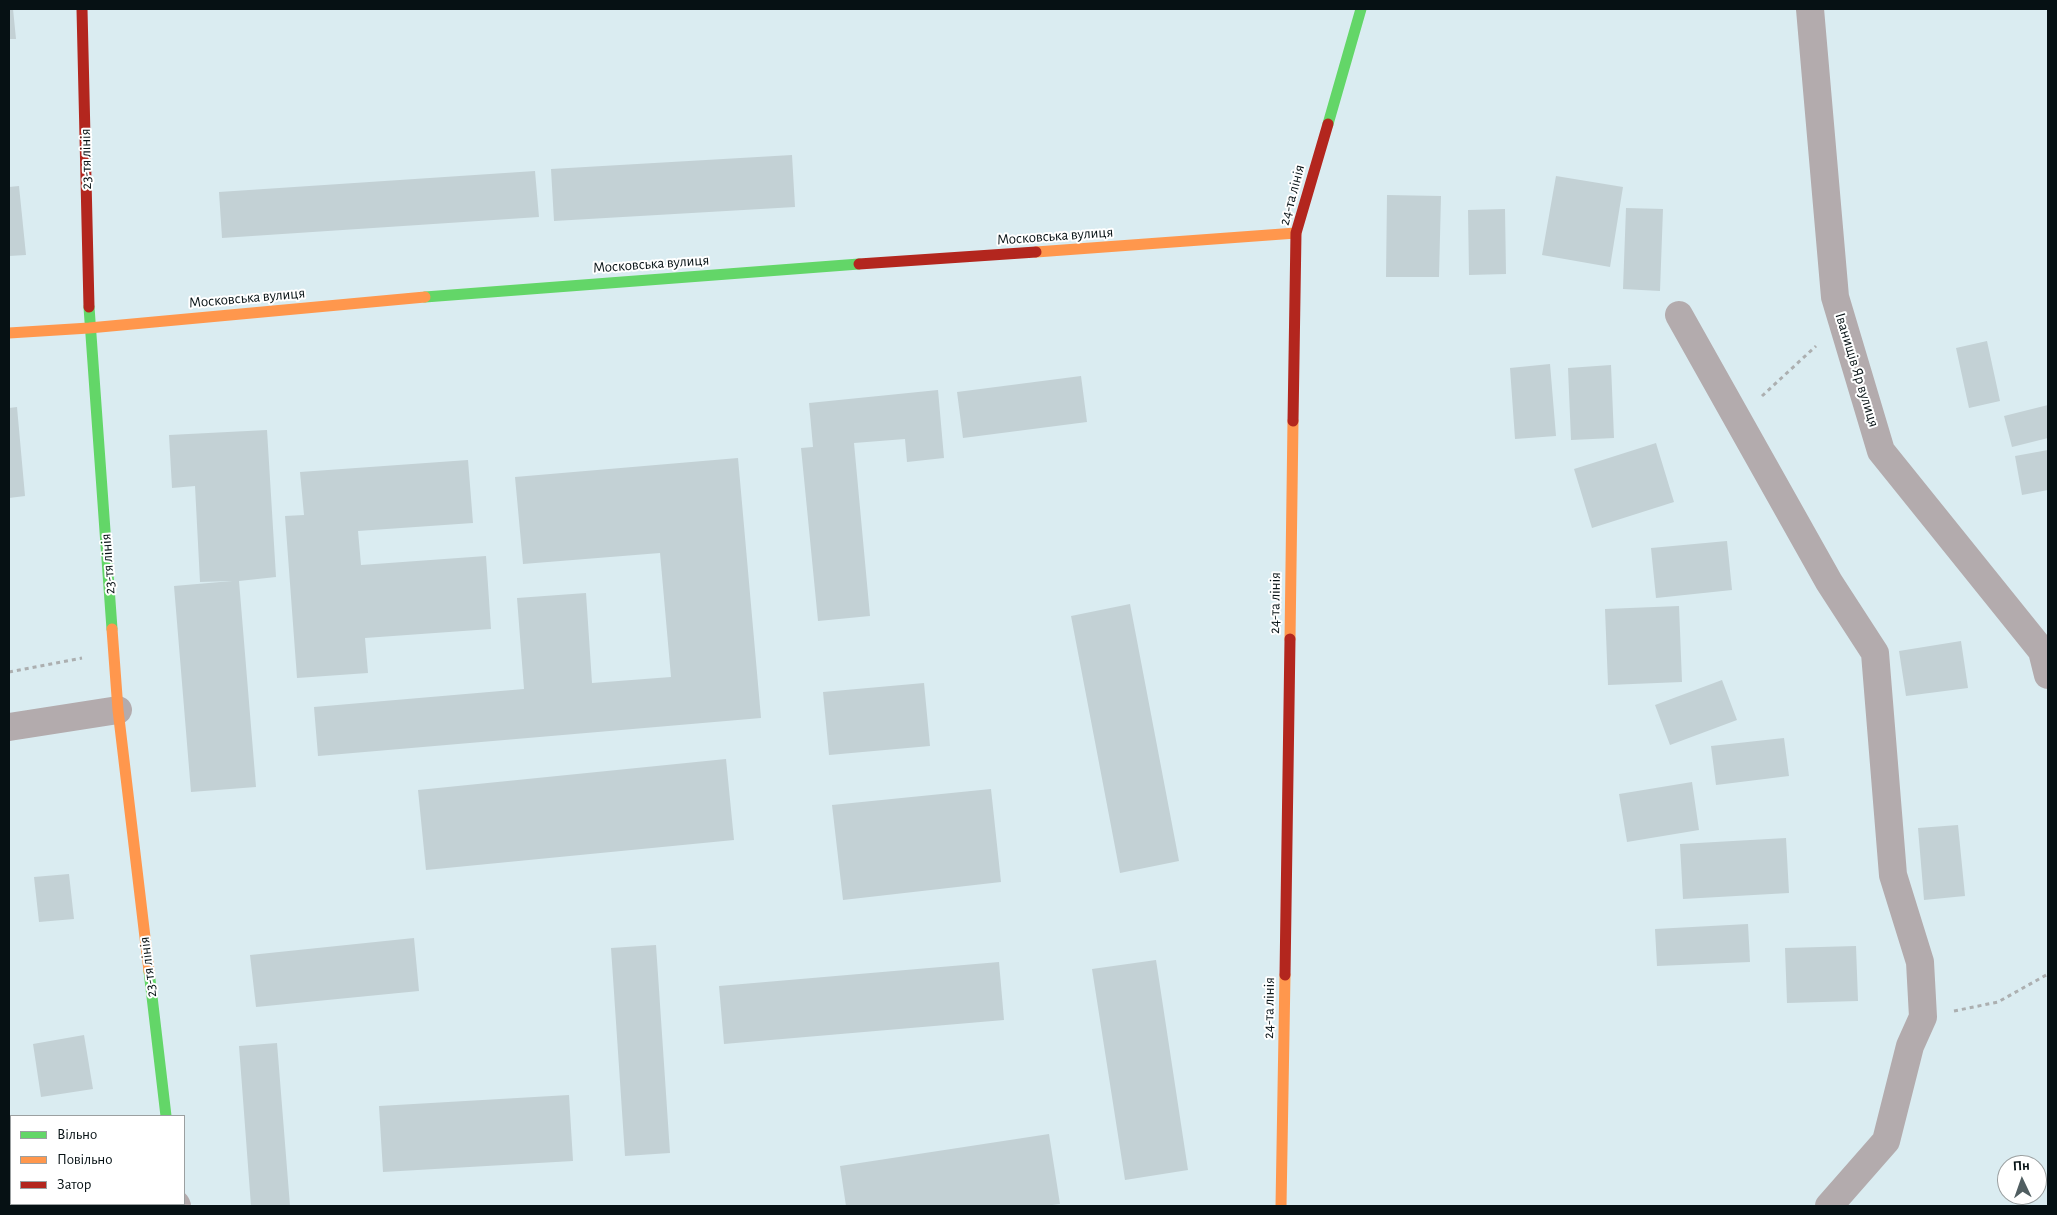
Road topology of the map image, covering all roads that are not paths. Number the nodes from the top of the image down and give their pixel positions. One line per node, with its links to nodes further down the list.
1 (82, 9): 6 (street, 23-тя лінія)
2 (1361, 9): 4 (street, 24-та лінія)
3 (1810, 9): 8 (street, Іванищів Яр вулиця)
4 (1296, 233): 6 (street, Московська вулиця); 12 (street, 24-та лінія)
5 (1679, 315): 13 (street)
6 (89, 328): 7 (street, Московська вулиця); 9 (street, 23-тя лінія)
7 (9, 333)
8 (2048, 675)
9 (118, 710): 10 (street); 11 (street, 23-тя лінія)
10 (9, 727)
11 (166, 1115)
12 (1281, 1206)
13 (1829, 1206)

